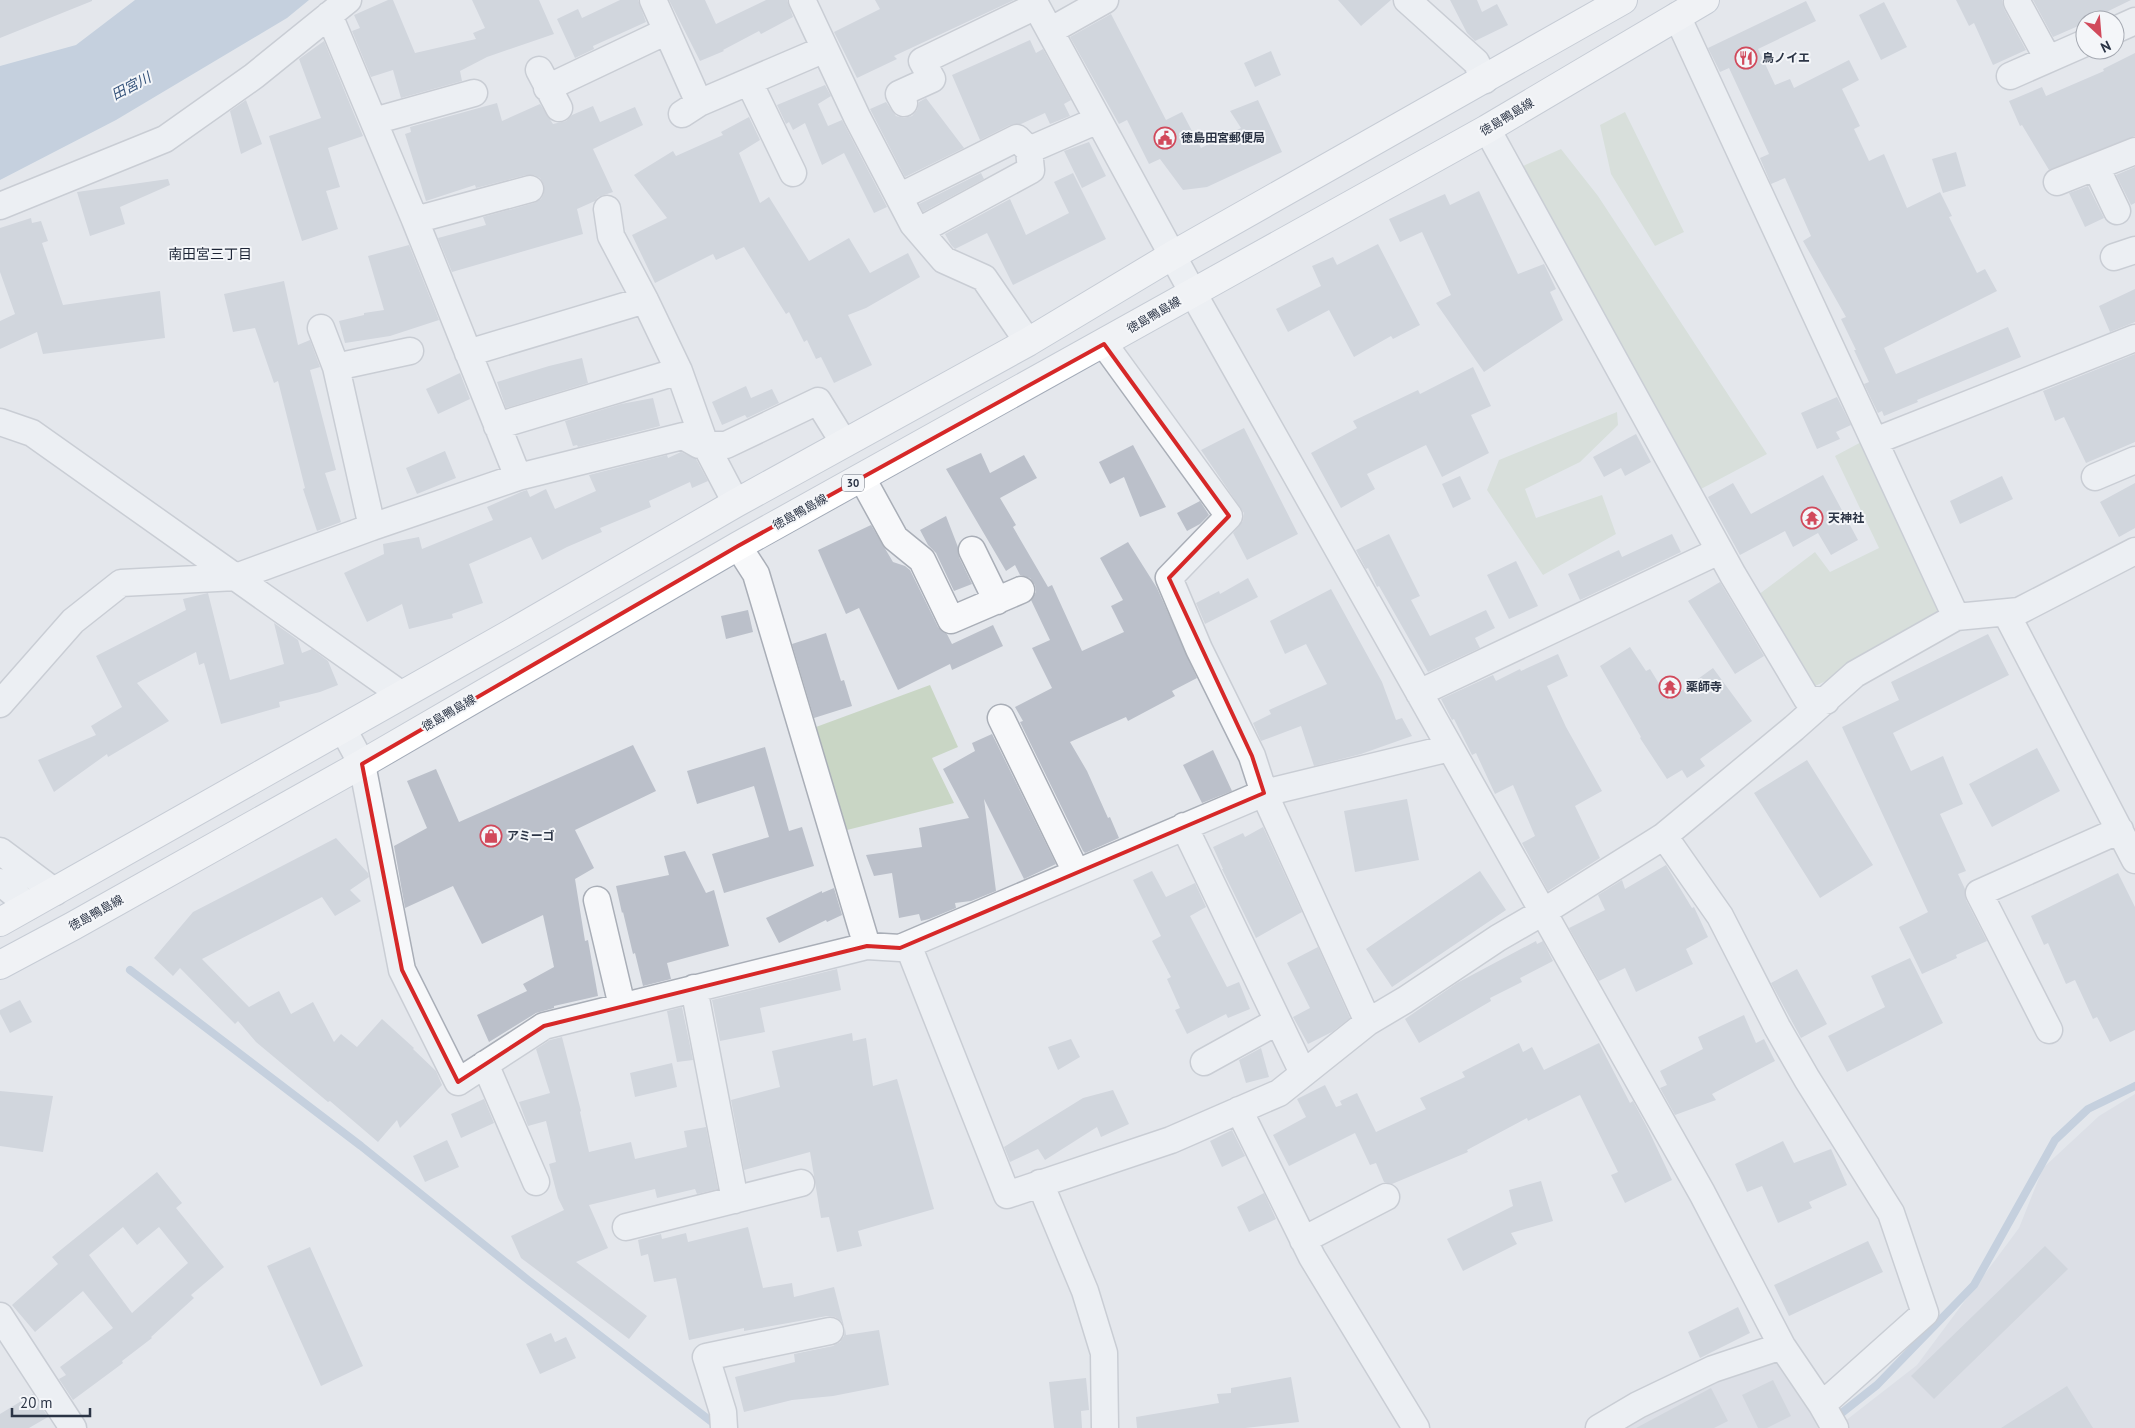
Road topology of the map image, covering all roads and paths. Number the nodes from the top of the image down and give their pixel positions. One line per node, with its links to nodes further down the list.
1 (653, 0): 13 (street)
2 (802, 0): 16 (street)
3 (1105, 0): 14 (street)
4 (1406, 0): 19 (street)
5 (1623, 0): 19 (main road)
6 (1705, 0): 12 (main road, 徳島鴨島線 / 30)
7 (2128, 0): 11 (street)
8 (2017, 2): 17 (street)
9 (1034, 3): 14 (street); 23 (street)
10 (339, 7): 25 (street); 34 (street)
11 (2135, 8)
12 (1677, 16): 26 (main road, 徳島鴨島線 / 30); 52 (street)
13 (667, 31): 20 (street); 21 (street)
14 (1050, 31): 24 (street)
15 (2075, 47): 17 (street)
16 (825, 49): 20 (street); 33 (street)
17 (2048, 59): 18 (street)
18 (2010, 76)
19 (1485, 80): 39 (main road)
20 (749, 82): 30 (street)
21 (548, 88)
22 (474, 93): 25 (street)
23 (904, 103)
24 (1098, 120): 27 (street); 39 (street)
25 (374, 121): 37 (street)
26 (1487, 129): 40 (main road, 徳島鴨島線 / 30); 63 (street)
27 (1029, 150): 33 (street); 38 (street)
28 (2135, 151): 29 (street)
29 (2096, 167): 31 (street); 36 (street)
30 (793, 173)
31 (2057, 182)
32 (530, 189): 37 (street)
33 (899, 197): 38 (street)
34 (0, 206)
35 (606, 209): 41 (street)
36 (2117, 211)
37 (415, 220): 47 (street)
38 (919, 231): 44 (street)
39 (1173, 255): 40 (street); 44 (main road)
40 (1193, 293): 45 (main road, 徳島鴨島線 / 30); 70 (street)
41 (645, 300): 47 (street); 49 (street)
42 (321, 328): 48 (street)
43 (2135, 338): 52 (street)
44 (1028, 342): 53 (main road)
45 (1104, 344): 58 (main road, 徳島鴨島線 / 30); 78 (street)
46 (410, 351): 48 (street)
47 (468, 354): 51 (street)
48 (336, 367): 60 (street)
49 (679, 372): 51 (street); 54 (street)
50 (0, 422): 65 (street)
51 (497, 426): 56 (street)
52 (1875, 440): 69 (street)
53 (844, 443): 54 (street); 59 (main road)
54 (705, 444): 56 (street); 59 (street)
55 (2135, 460): 57 (street)
56 (518, 477): 60 (street)
57 (2095, 477)
58 (862, 478): 61 (main road, 徳島鴨島線 / 30); 67 (street)
59 (736, 504): 71 (main road)
60 (372, 528): 65 (street)
61 (738, 546): 77 (main road, 徳島鴨島線 / 30); 92 (street)
62 (972, 550): 67 (street)
63 (1719, 551): 70 (street); 72 (street)
64 (2135, 551): 68 (street)
65 (236, 577): 71 (street); 73 (street)
66 (1021, 590): 67 (street)
67 (997, 601)
68 (2006, 613): 69 (street); 80 (street)
69 (1956, 618): 72 (street)
70 (1419, 693): 76 (street)
71 (402, 694): 75 (main road)
72 (1826, 702): 81 (street)
73 (0, 704)
74 (1001, 718): 84 (street)
75 (343, 729): 77 (street); 86 (main road)
76 (1450, 748): 78 (street); 89 (street)
77 (362, 764): 93 (main road, 徳島鴨島線 / 30); 100 (street)
78 (1264, 793): 79 (street); 97 (street)
79 (1184, 826): 84 (street); 96 (street)
80 (2120, 830): 83 (street); 98 (street)
81 (1664, 836): 89 (street); 113 (street)
82 (0, 851): 86 (street)
83 (2135, 860)
84 (1076, 872): 91 (street)
85 (0, 882): 88 (street)
86 (55, 892): 88 (main road)
87 (597, 900): 95 (street)
88 (29, 906): 90 (main road)
89 (1544, 912): 97 (street); 112 (street)
90 (0, 922)
91 (908, 945): 92 (street); 105 (street)
92 (867, 946): 94 (street)
93 (0, 964)
94 (694, 988): 95 (street); 107 (street)
95 (622, 1006): 100 (street)
96 (1278, 1022): 99 (street); 101 (street)
97 (1368, 1022): 101 (street)
98 (2049, 1030)
99 (1204, 1062)
100 (485, 1064): 103 (street)
101 (1303, 1073): 102 (street)
102 (1238, 1110): 105 (street); 109 (street)
103 (536, 1182)
104 (801, 1183): 107 (street)
105 (1040, 1184): 116 (street)
106 (1386, 1198): 109 (street)
107 (735, 1200): 108 (street)
108 (626, 1227)
109 (1303, 1240): 117 (street)
110 (0, 1316): 114 (street)
111 (830, 1331): 115 (street)
112 (1782, 1346): 113 (street); 118 (street)
113 (1822, 1405): 119 (street)
114 (63, 1424)
115 (724, 1428)
116 (1105, 1428)
117 (1416, 1428)
118 (1598, 1428)
119 (1835, 1428)

